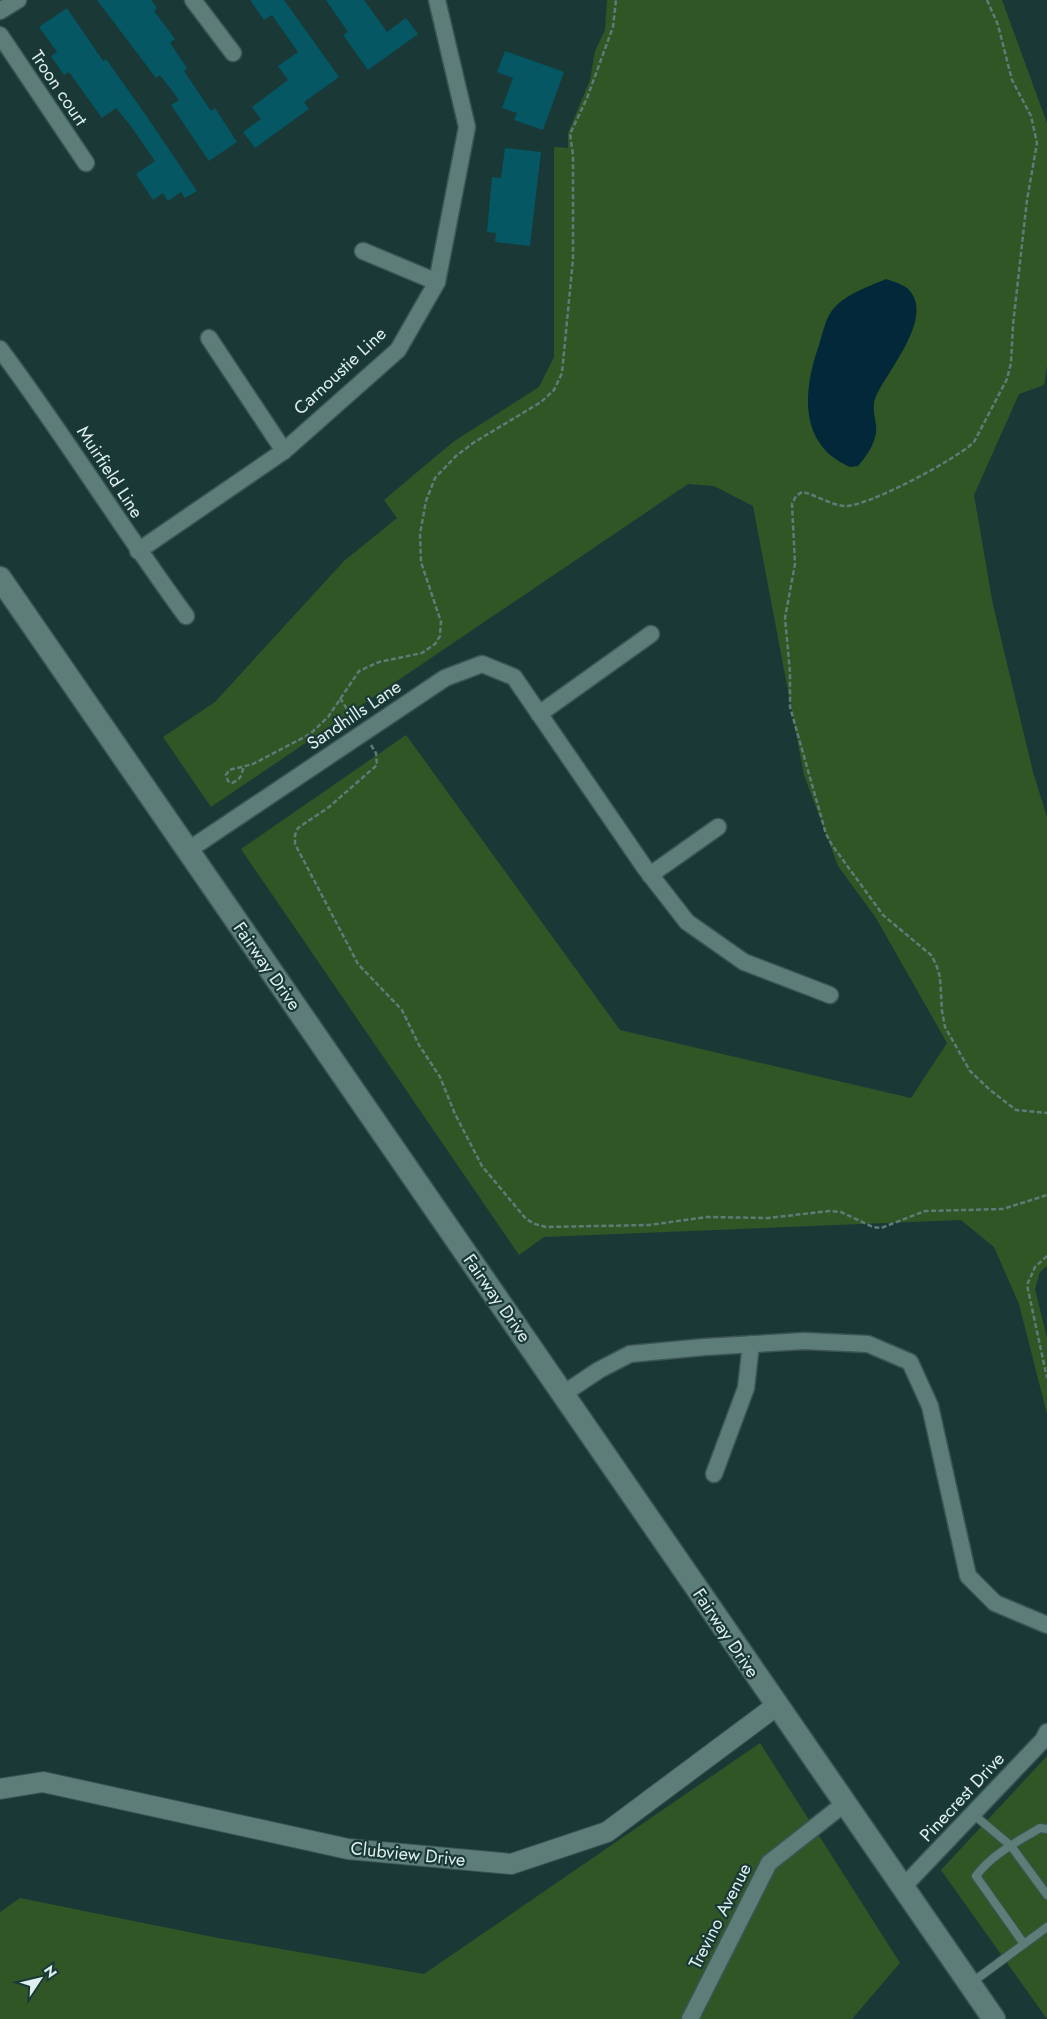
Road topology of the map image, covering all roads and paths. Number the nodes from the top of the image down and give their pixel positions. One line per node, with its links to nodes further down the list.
1 (18, 0): 6 (street)
2 (193, 0): 8 (street)
3 (437, 0): 11 (street, Carnoustie Line)
4 (616, 0): 19 (path)
5 (988, 0): 27 (path)
6 (0, 11)
7 (0, 35): 9 (street, Troon court)
8 (233, 53)
9 (86, 162)
10 (363, 251): 11 (street)
11 (437, 282): 14 (street, Carnoustie Line)
12 (209, 338): 14 (street)
13 (0, 349): 15 (street, Muirfield Line)
14 (284, 451): 15 (street, Carnoustie Line)
15 (138, 552): 17 (street, Muirfield Line)
16 (0, 578): 24 (main road, Fairway Drive)
17 (186, 616)
18 (650, 634): 20 (street)
19 (340, 698): 21 (path); 22 (path)
20 (539, 714): 21 (street, Sandhills Lane); 25 (street, Sandhills Lane)
21 (363, 733): 24 (street, Sandhills Lane); 28 (path)
22 (243, 768): 22 (path)
23 (718, 827): 25 (street)
24 (187, 851): 32 (main road, Fairway Drive)
25 (650, 875): 26 (street, Sandhills Lane)
26 (830, 995)
27 (1047, 1113)
28 (1047, 1195)
29 (1047, 1256): 31 (path)
30 (751, 1344): 32 (street); 33 (street); 34 (street)
31 (1047, 1378)
32 (563, 1394): 35 (main road, Fairway Drive)
33 (714, 1474)
34 (1047, 1625)
35 (776, 1706): 37 (street, Clubview Drive); 38 (main road, Fairway Drive)
36 (1047, 1732): 39 (street, Pinecrest Drive)
37 (0, 1789)
38 (844, 1804): 42 (main road, Fairway Drive); 47 (street, Trevino Avenue)
39 (973, 1814): 41 (lane); 42 (street, Pinecrest Drive)
40 (1047, 1829): 41 (lane)
41 (1011, 1846): 43 (lane); 45 (lane)
42 (903, 1887): 46 (main road, Fairway Drive)
43 (1047, 1895)
44 (1047, 1926): 45 (lane)
45 (1024, 1944): 46 (lane)
46 (970, 1984): 48 (main road, Fairway Drive)
47 (690, 2019)
48 (994, 2019)

